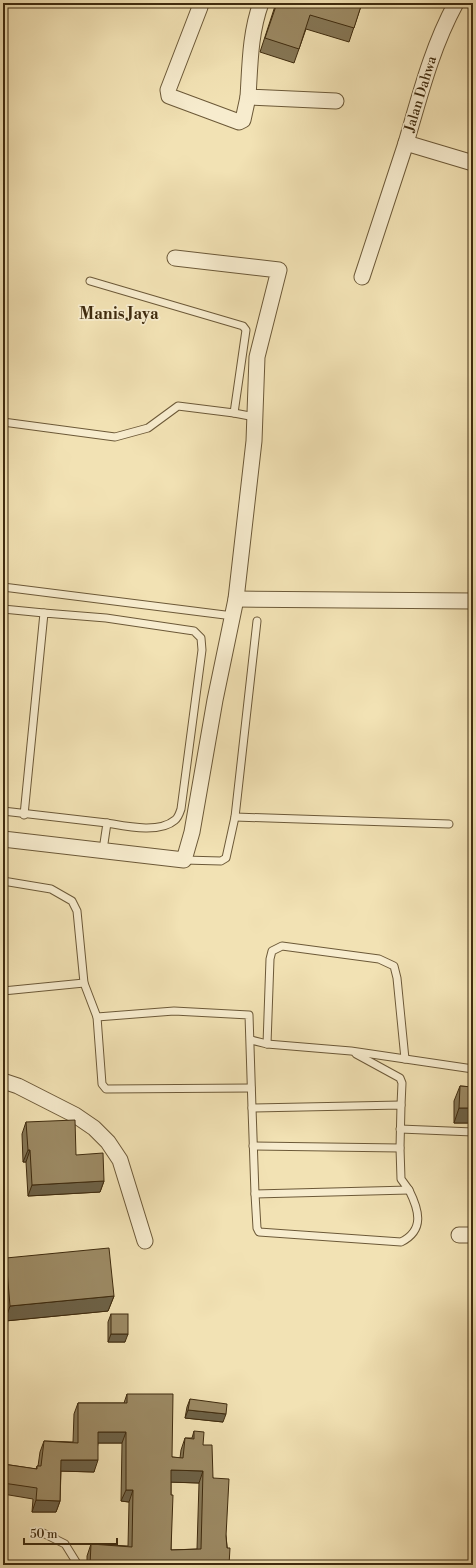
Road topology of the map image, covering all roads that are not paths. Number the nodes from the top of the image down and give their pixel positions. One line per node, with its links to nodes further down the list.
1 (199, 3): 4 (street)
2 (261, 3): 4 (street)
3 (456, 3): 6 (street, Jalan Dahwa)
4 (248, 96): 5 (street)
5 (336, 101)
6 (406, 143): 7 (street, Jalan Dahwa); 9 (street)
7 (473, 163)
8 (175, 258): 11 (street)
9 (362, 277)
10 (90, 281): 12 (lane)
11 (257, 357): 12 (lane); 14 (street)
12 (241, 358): 13 (lane)
13 (234, 414): 14 (lane); 15 (lane)
14 (255, 417): 17 (street)
15 (3, 422)
16 (3, 587): 21 (lane)
17 (236, 599): 18 (street); 21 (street)
18 (473, 601)
19 (3, 609): 20 (lane)
20 (44, 613): 24 (lane); 26 (lane)
21 (233, 616): 30 (street)
22 (257, 621): 25 (lane)
23 (3, 811): 24 (lane)
24 (24, 815): 26 (lane)
25 (235, 817): 27 (lane); 30 (lane)
26 (107, 823): 29 (lane)
27 (449, 824)
28 (3, 839): 29 (street)
29 (103, 850): 30 (street)
30 (184, 860)
31 (3, 880): 32 (lane)
32 (84, 983): 33 (lane); 34 (lane)
33 (3, 991)
34 (97, 1017): 35 (lane); 41 (lane)
35 (251, 1040): 36 (lane); 41 (lane)
36 (267, 1044): 37 (lane); 38 (lane)
37 (351, 1051): 38 (lane); 42 (lane)
38 (405, 1059): 39 (lane)
39 (473, 1069)
40 (3, 1081): 50 (street)
41 (251, 1088): 43 (lane)
42 (401, 1105): 43 (lane); 44 (lane)
43 (252, 1108): 46 (lane)
44 (400, 1129): 45 (lane); 47 (lane)
45 (473, 1132)
46 (253, 1146): 47 (lane); 49 (lane)
47 (400, 1148): 48 (lane)
48 (409, 1190): 49 (lane); 49 (lane)
49 (255, 1194)
50 (145, 1241)
51 (43, 1533): 52 (lane)
52 (78, 1565)

